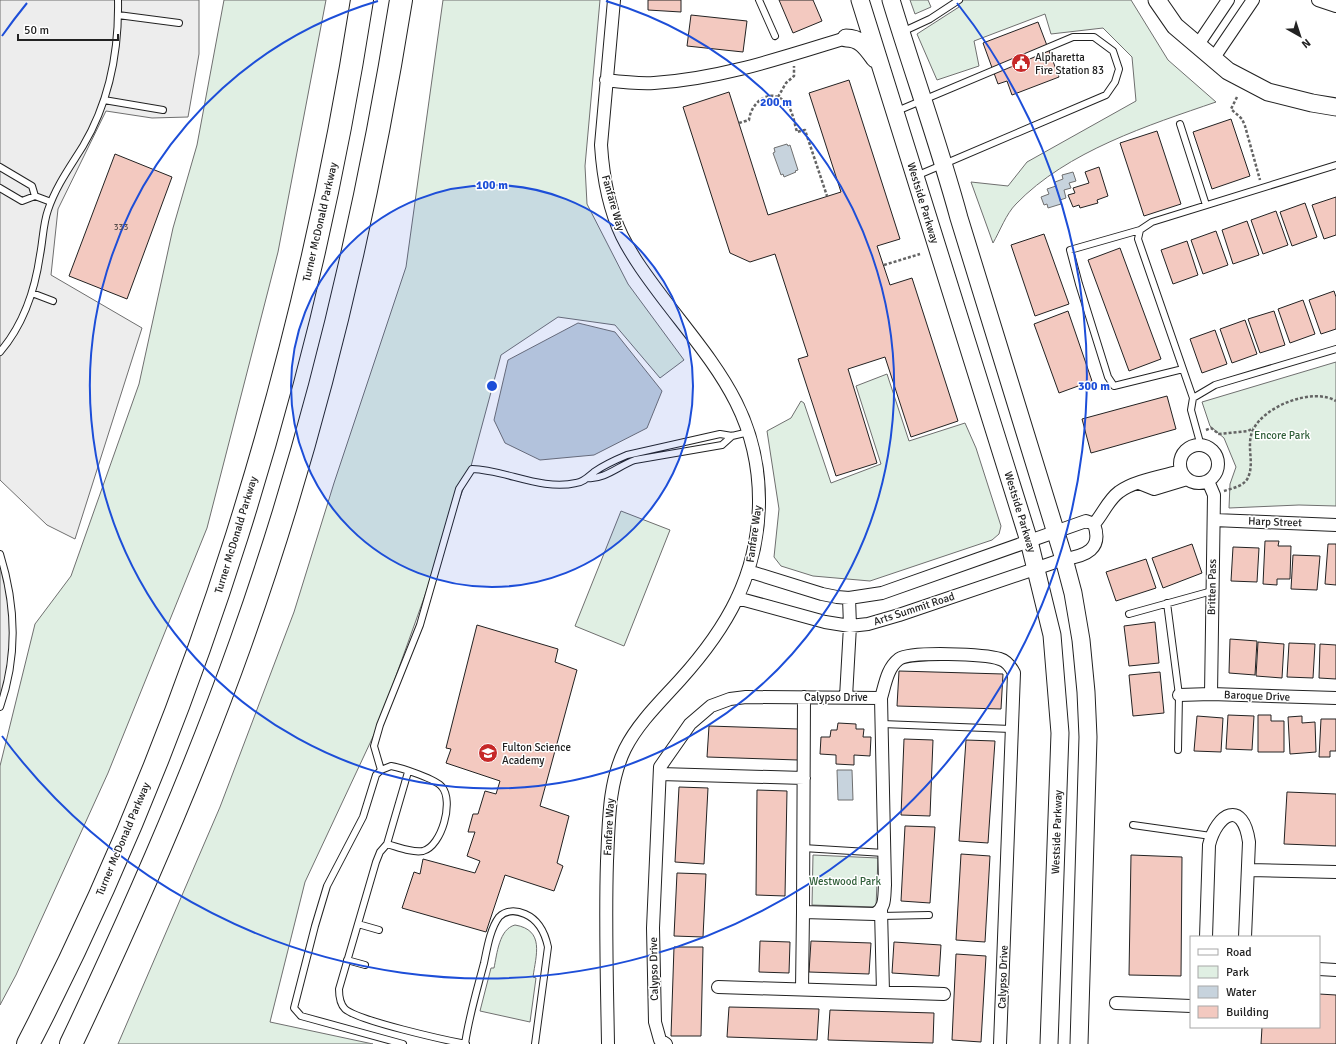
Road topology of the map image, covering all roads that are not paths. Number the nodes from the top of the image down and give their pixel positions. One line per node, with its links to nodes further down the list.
1 (118, 0): 15 (lane)
2 (362, 0): 106 (highway, Turner McDonald Parkway)
3 (400, 0): 107 (highway)
4 (614, 0): 24 (street, Fanfare Way)
5 (760, 0): 19 (lane)
6 (891, 0): 18 (main road)
7 (959, 0): 18 (lane)
8 (1157, 0): 21 (main road)
9 (1228, 0): 14 (street)
10 (1253, 0): 16 (street)
11 (1318, 0): 13 (street)
12 (861, 3): 20 (main road); 23 (main road, Westside Parkway)
13 (1336, 6)
14 (1221, 12): 16 (street); 21 (street)
15 (118, 16): 17 (lane); 25 (lane)
16 (1238, 22): 22 (street)
17 (179, 23)
18 (901, 32): 26 (main road)
19 (775, 36)
20 (846, 38): 23 (main road); 24 (street)
21 (1197, 46): 22 (main road)
22 (1213, 59): 27 (main road)
23 (883, 72): 29 (main road, Westside Parkway)
24 (606, 80): 46 (street, Fanfare Way)
25 (104, 100): 28 (lane); 37 (lane)
26 (922, 100): 29 (lane); 31 (main road); 31 (lane)
27 (1336, 107)
28 (164, 110)
29 (895, 112): 34 (main road, Westside Parkway)
30 (1180, 124): 38 (lane)
31 (945, 165): 34 (lane); 55 (main road)
32 (1336, 165): 38 (lane)
33 (0, 167): 36 (lane)
34 (915, 176): 56 (main road, Westside Parkway)
35 (0, 188): 36 (lane)
36 (35, 196): 37 (lane)
37 (50, 202): 40 (lane)
38 (1206, 205): 39 (lane)
39 (1140, 230): 44 (lane); 44 (lane)
40 (32, 293): 41 (lane); 43 (lane)
41 (53, 301)
42 (1336, 349): 45 (lane)
43 (0, 352)
44 (1183, 369): 45 (lane)
45 (1193, 398): 48 (lane)
46 (749, 432): 47 (lane); 60 (street, Fanfare Way)
47 (732, 436): 50 (lane); 50 (lane)
48 (1200, 440): 49 (street); 51 (street)
49 (1184, 475): 51 (street); 53 (street)
50 (588, 478): 77 (lane)
51 (1208, 481): 52 (street, Britten Pass)
52 (1214, 520): 54 (street, Harp Street); 61 (street, Britten Pass)
53 (1094, 524): 55 (street); 58 (street, Arts Summit Road)
54 (1336, 524)
55 (1056, 531): 56 (street); 58 (main road)
56 (1029, 541): 59 (main road, Westside Parkway); 63 (street)
57 (0, 554): 73 (lane)
58 (1064, 559): 59 (street, Arts Summit Road); 105 (main road)
59 (1036, 569): 66 (street, Arts Summit Road); 114 (main road, Westside Parkway)
60 (748, 571): 62 (street, Fanfare Way); 63 (street)
61 (1212, 591): 64 (lane); 67 (street, Britten Pass)
62 (737, 598): 66 (street, Arts Summit Road); 111 (street, Fanfare Way)
63 (849, 598): 66 (street)
64 (1167, 603): 65 (lane); 68 (lane)
65 (1129, 614)
66 (850, 626): 70 (street)
67 (1211, 694): 68 (street, Baroque Drive); 72 (street, Baroque Drive)
68 (1179, 695): 76 (lane)
69 (804, 697): 70 (street, Calypso Drive); 79 (street, Calypso Drive); 80 (street)
70 (846, 698): 71 (street, Calypso Drive)
71 (881, 698): 74 (street); 75 (street, Calypso Drive)
72 (1336, 698)
73 (0, 708)
74 (882, 724): 75 (lane); 85 (street)
75 (1011, 729): 113 (street, Calypso Drive)
76 (1178, 750)
77 (381, 770): 78 (lane); 108 (lane)
78 (408, 772): 83 (lane); 83 (lane)
79 (660, 774): 80 (street); 112 (street, Calypso Drive)
80 (804, 778): 84 (street)
81 (1133, 825): 82 (lane)
82 (1211, 836): 86 (street); 93 (street)
83 (387, 844): 91 (lane)
84 (804, 848): 85 (lane); 88 (street)
85 (884, 853): 89 (street)
86 (1249, 870): 87 (street); 94 (street)
87 (1336, 872)
88 (803, 912): 89 (street); 100 (street)
89 (881, 913): 90 (lane); 101 (street)
90 (929, 915)
91 (358, 924): 92 (lane); 95 (lane)
92 (379, 930)
93 (1206, 936)
94 (1245, 936)
95 (347, 960): 96 (lane); 109 (lane)
96 (365, 965)
97 (1320, 969): 98 (street)
98 (1336, 970)
99 (718, 986): 100 (street)
100 (802, 989): 101 (street)
101 (883, 992): 102 (street)
102 (944, 994)
103 (1116, 1003): 104 (street)
104 (1190, 1006)
105 (1079, 1041)
106 (28, 1044)
107 (71, 1044)
108 (403, 1044)
109 (466, 1044): 110 (lane)
110 (535, 1044)
111 (608, 1044)
112 (666, 1044)
113 (1000, 1044)
114 (1049, 1044)

